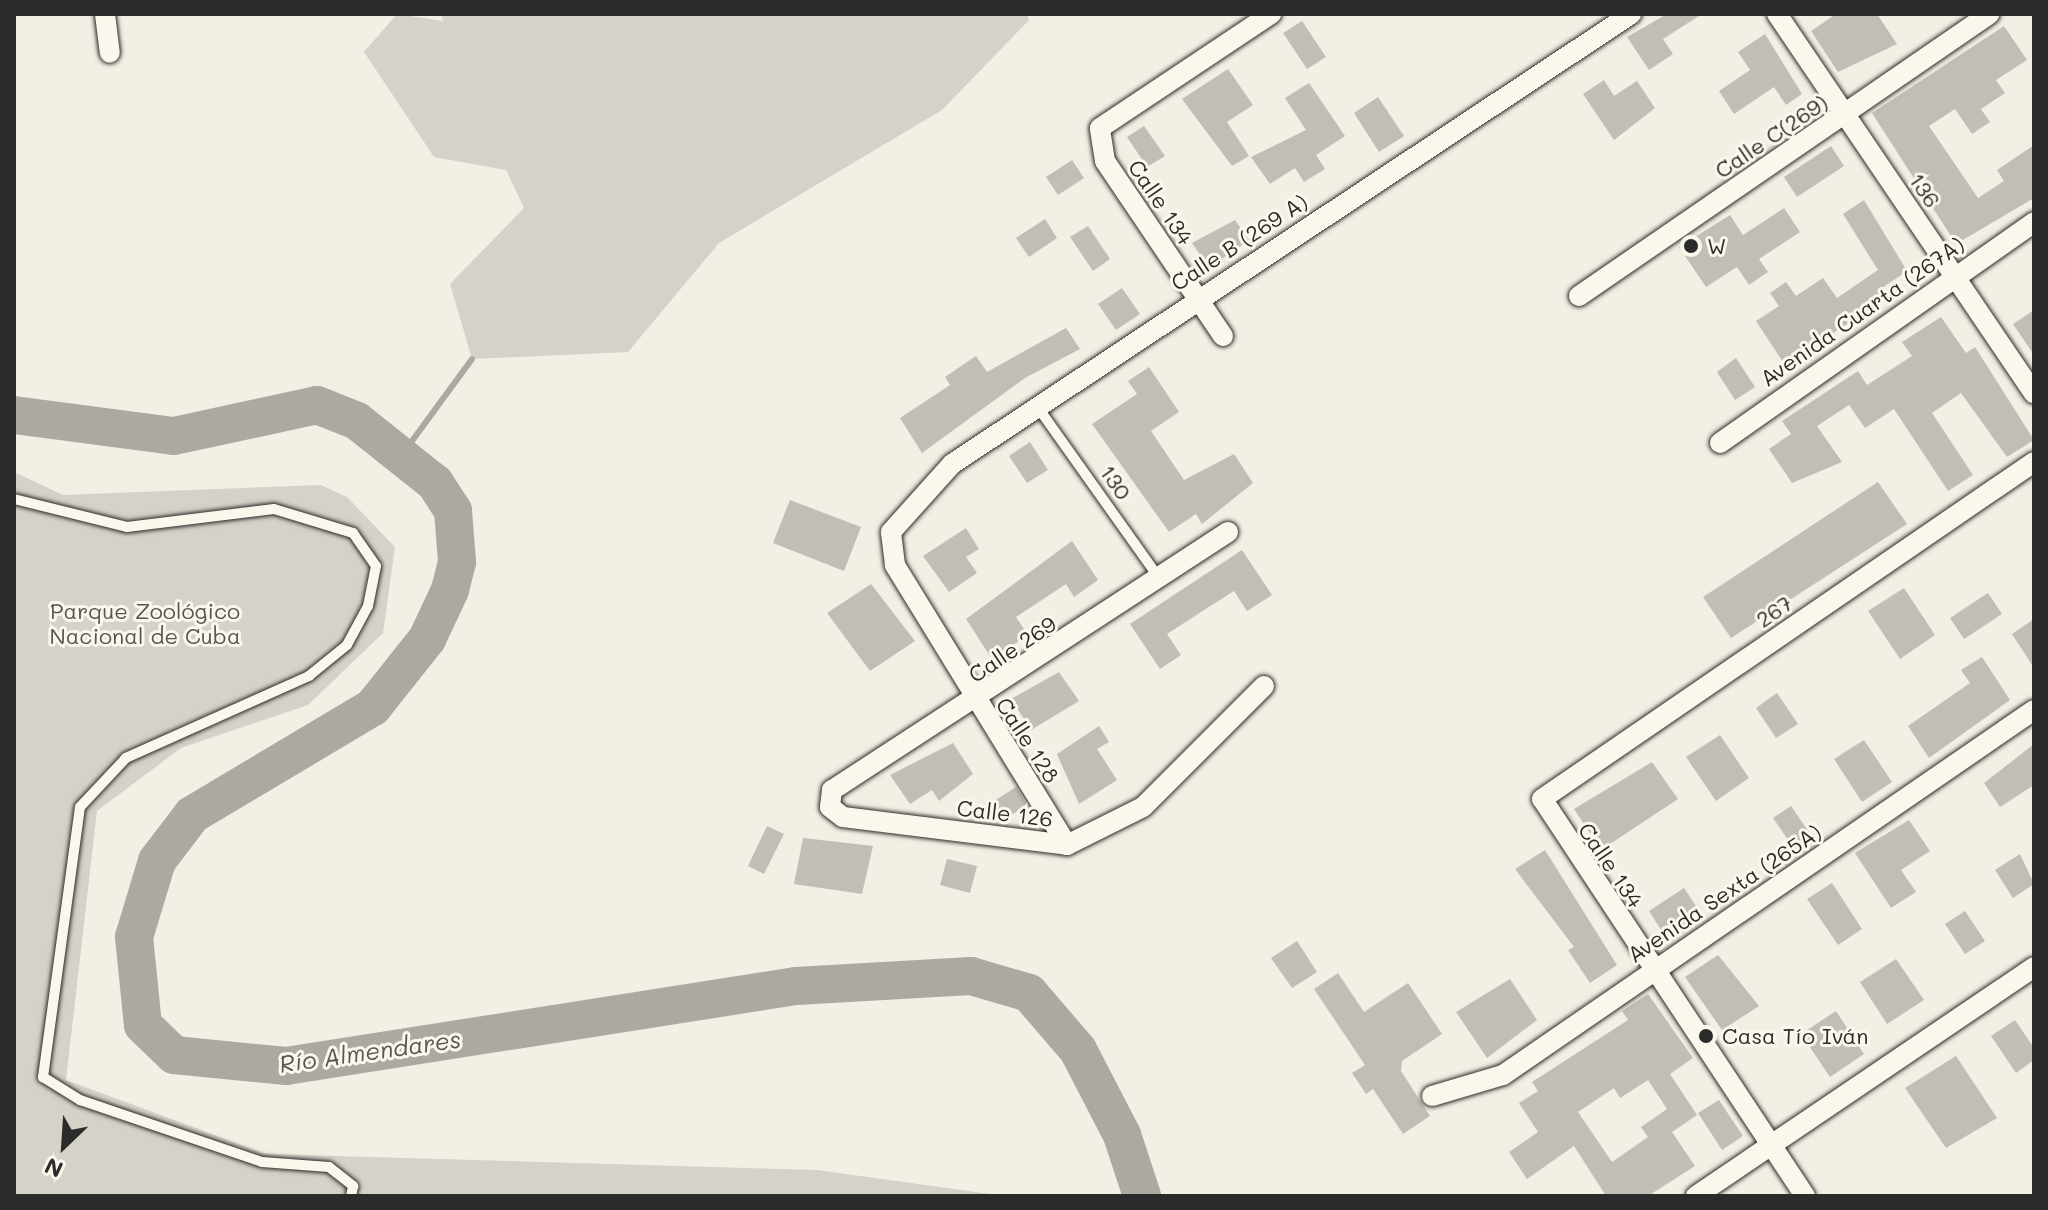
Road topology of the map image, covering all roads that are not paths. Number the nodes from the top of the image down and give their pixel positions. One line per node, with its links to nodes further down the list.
1 (105, 14): 6 (street)
2 (1271, 14): 11 (street, Calle 134)
3 (1631, 14): 11 (street, Calle B (269 A))
4 (1777, 14): 7 (street, 136)
5 (1989, 14): 7 (street, Calle C(269))
6 (110, 53)
7 (1845, 114): 9 (street, 136); 10 (street, Calle C(269))
8 (2034, 222): 9 (street, Avenida Cuarta (267A))
9 (1954, 276): 13 (street, 136); 15 (street, Avenida Cuarta (267A))
10 (1579, 296)
11 (1197, 300): 12 (street, Calle 134); 14 (street, Calle B (269 A))
12 (1223, 336)
13 (2034, 393)
14 (1039, 409): 18 (street, Calle B (269 A)); 20 (lane, 130)
15 (1720, 443)
16 (2034, 462): 24 (street, 267)
17 (14, 499): 31 (lane)
18 (891, 532): 22 (street, Calle 128)
19 (1228, 532): 20 (street, Calle 269)
20 (1159, 578): 22 (street, Calle 269)
21 (1264, 686): 26 (street, Calle 126)
22 (975, 703): 25 (street, Calle 269); 26 (street, Calle 128)
23 (2034, 710): 28 (street, Avenida Sexta (265A))
24 (1542, 799): 28 (street, Calle 134)
25 (830, 807): 26 (street, Calle 126)
26 (1067, 845)
27 (2034, 967): 30 (street)
28 (1652, 970): 29 (street, Avenida Sexta (265A)); 30 (street, Calle 134)
29 (1432, 1096)
30 (1769, 1145): 32 (street); 33 (street, Calle 134)
31 (351, 1196)
32 (1696, 1196)
33 (1805, 1196)

